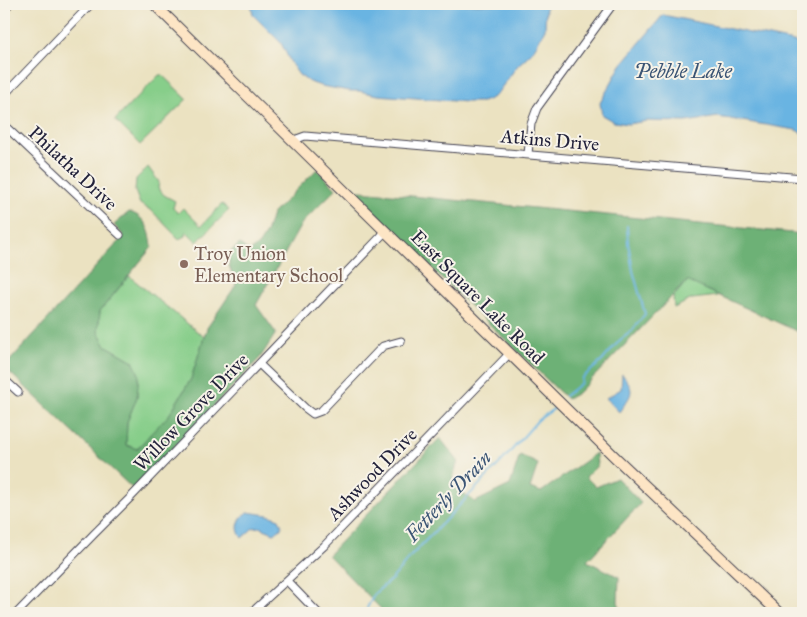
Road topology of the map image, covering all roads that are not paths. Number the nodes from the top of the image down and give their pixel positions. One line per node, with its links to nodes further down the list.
1 (9, 4): 5 (street)
2 (90, 4): 6 (street)
3 (613, 4): 9 (street)
4 (159, 5): 8 (main road, East Square Lake Road)
5 (4, 11)
6 (4, 95)
7 (4, 125): 12 (street, Philatha Drive)
8 (294, 140): 9 (street, Atkins Drive); 11 (main road, East Square Lake Road)
9 (528, 154): 10 (street, Atkins Drive)
10 (803, 178)
11 (386, 231): 14 (main road, East Square Lake Road); 15 (street, Willow Grove Drive)
12 (120, 235)
13 (401, 341): 15 (street)
14 (510, 353): 18 (street, Ashwood Drive); 22 (main road, East Square Lake Road)
15 (259, 364): 19 (street, Willow Grove Drive)
16 (4, 378): 17 (street)
17 (18, 392)
18 (287, 581): 20 (street, Ashwood Drive); 21 (street)
19 (17, 613)
20 (251, 613)
21 (318, 613)
22 (779, 613)

